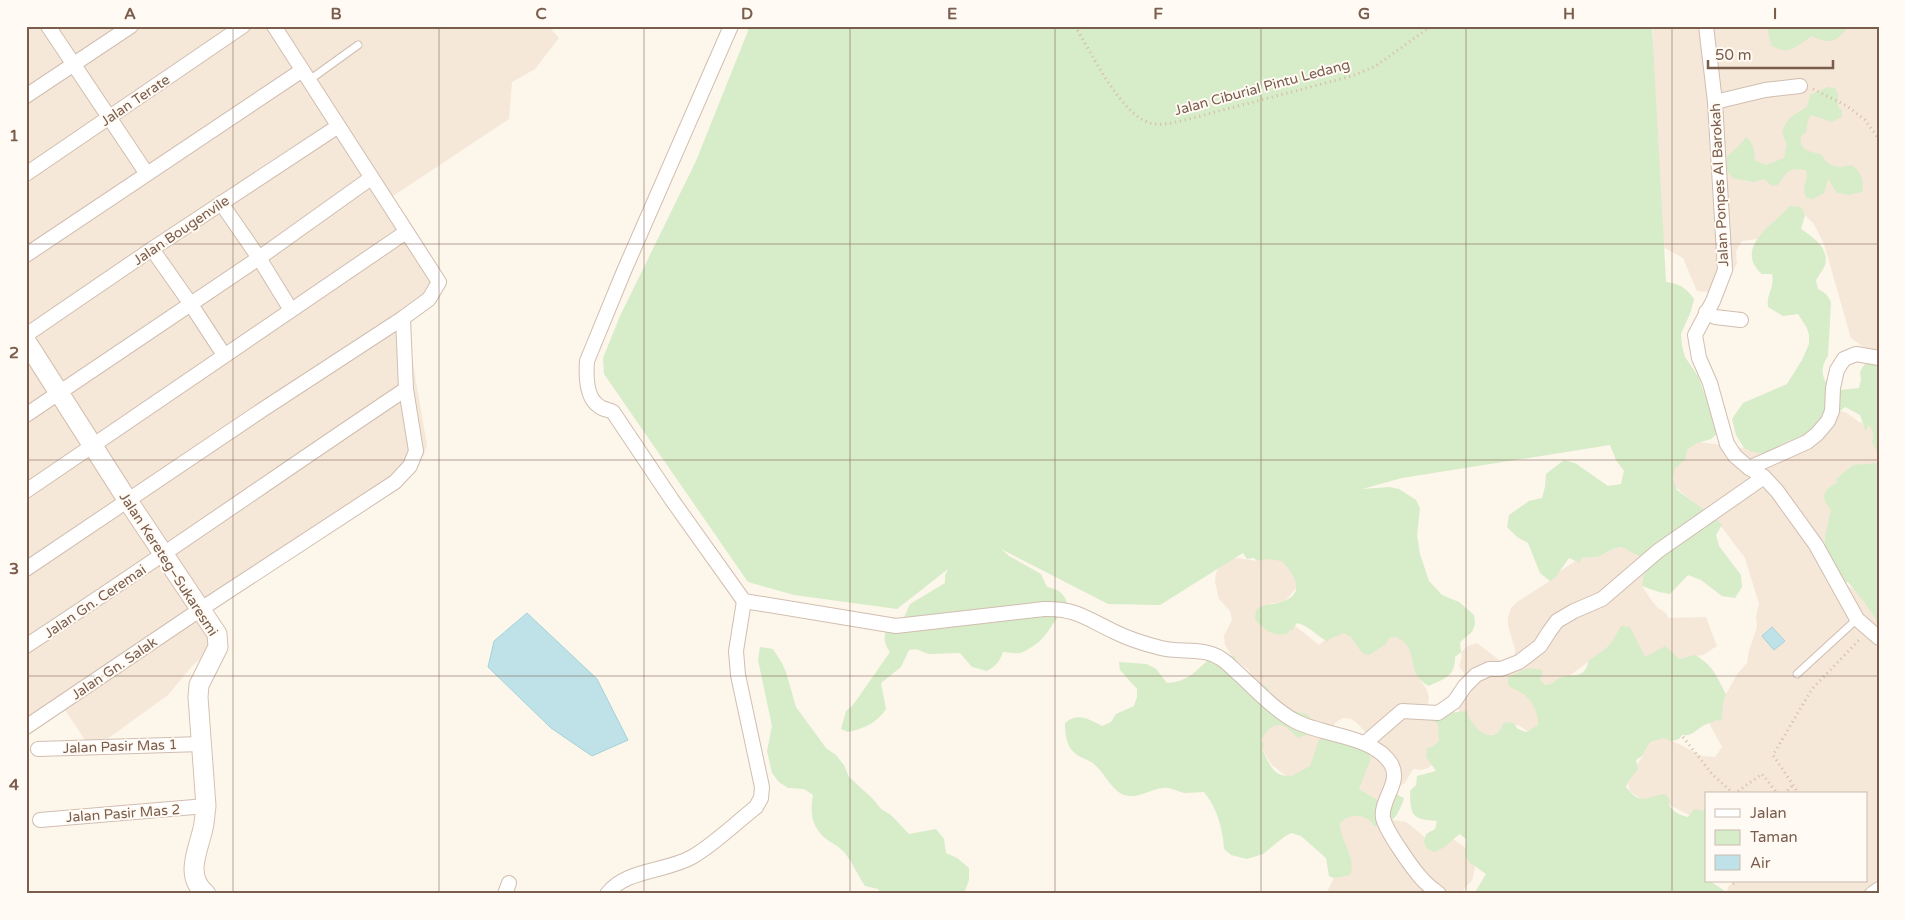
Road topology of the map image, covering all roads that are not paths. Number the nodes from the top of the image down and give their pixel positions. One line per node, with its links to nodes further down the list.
1 (48, 26): 8 (street)
2 (131, 26): 8 (street)
3 (243, 26): 13 (street, Jalan Terate)
4 (274, 26): 9 (street)
5 (731, 26): 42 (street)
6 (1706, 26): 12 (street, Jalan Ponpes Al Barokah)
7 (358, 45): 9 (lane)
8 (73, 64): 11 (street); 13 (street)
9 (304, 76): 14 (street); 16 (street)
10 (1800, 86): 12 (street)
11 (26, 96)
12 (1715, 102): 25 (street, Jalan Ponpes Al Barokah)
13 (109, 118): 15 (street, Jalan Terate); 16 (street)
14 (337, 127): 17 (street); 18 (street, Jalan Bougenvile)
15 (26, 174)
16 (147, 174): 21 (street)
17 (371, 178): 19 (street); 22 (street)
18 (221, 203): 20 (street, Jalan Bougenvile); 22 (street)
19 (406, 232): 24 (street); 26 (street)
20 (152, 249): 23 (street); 28 (street, Jalan Bougenvile)
21 (26, 255)
22 (259, 258): 23 (street); 24 (street)
23 (190, 303): 30 (street); 33 (street)
24 (291, 310): 30 (street)
25 (1706, 312): 27 (street); 36 (street, Jalan Ponpes Al Barokah)
26 (403, 318): 32 (street, Jalan Gn. Salak); 39 (street)
27 (1741, 320)
28 (26, 335)
29 (26, 342): 33 (street, Jalan Kereteg–Sukaresmi)
30 (224, 355): 35 (street)
31 (1879, 358): 36 (street)
32 (406, 388): 40 (street, Jalan Gn. Ceremai); 43 (street, Jalan Gn. Salak)
33 (59, 394): 34 (street); 35 (street, Jalan Kereteg–Sukaresmi)
34 (26, 415)
35 (93, 447): 38 (street); 39 (street, Jalan Kereteg–Sukaresmi)
36 (1748, 468): 37 (street, Jalan Ponpes Al Barokah)
37 (1764, 477): 44 (street, Jalan Ponpes Al Barokah); 49 (street)
38 (26, 490)
39 (128, 501): 40 (street, Jalan Kereteg–Sukaresmi); 41 (street)
40 (163, 555): 43 (street, Jalan Kereteg–Sukaresmi); 46 (street, Jalan Gn. Ceremai)
41 (26, 569)
42 (744, 601): 49 (street); 56 (street)
43 (201, 609): 48 (street, Jalan Gn. Salak); 50 (street, Jalan Kereteg–Sukaresmi)
44 (1857, 618): 45 (street, Jalan Ponpes Al Barokah); 47 (lane)
45 (1874, 634)
46 (26, 646)
47 (1797, 674)
48 (26, 728)
49 (1365, 743): 57 (street)
50 (202, 744): 51 (street, Jalan Pasir Mas 1); 52 (street, Jalan Kereteg–Sukaresmi)
51 (38, 749)
52 (206, 806): 53 (street, Jalan Pasir Mas 2); 55 (street, Jalan Kereteg–Sukaresmi)
53 (40, 820)
54 (1879, 889): 58 (street)
55 (206, 894)
56 (607, 894)
57 (1439, 894)
58 (1872, 894)

